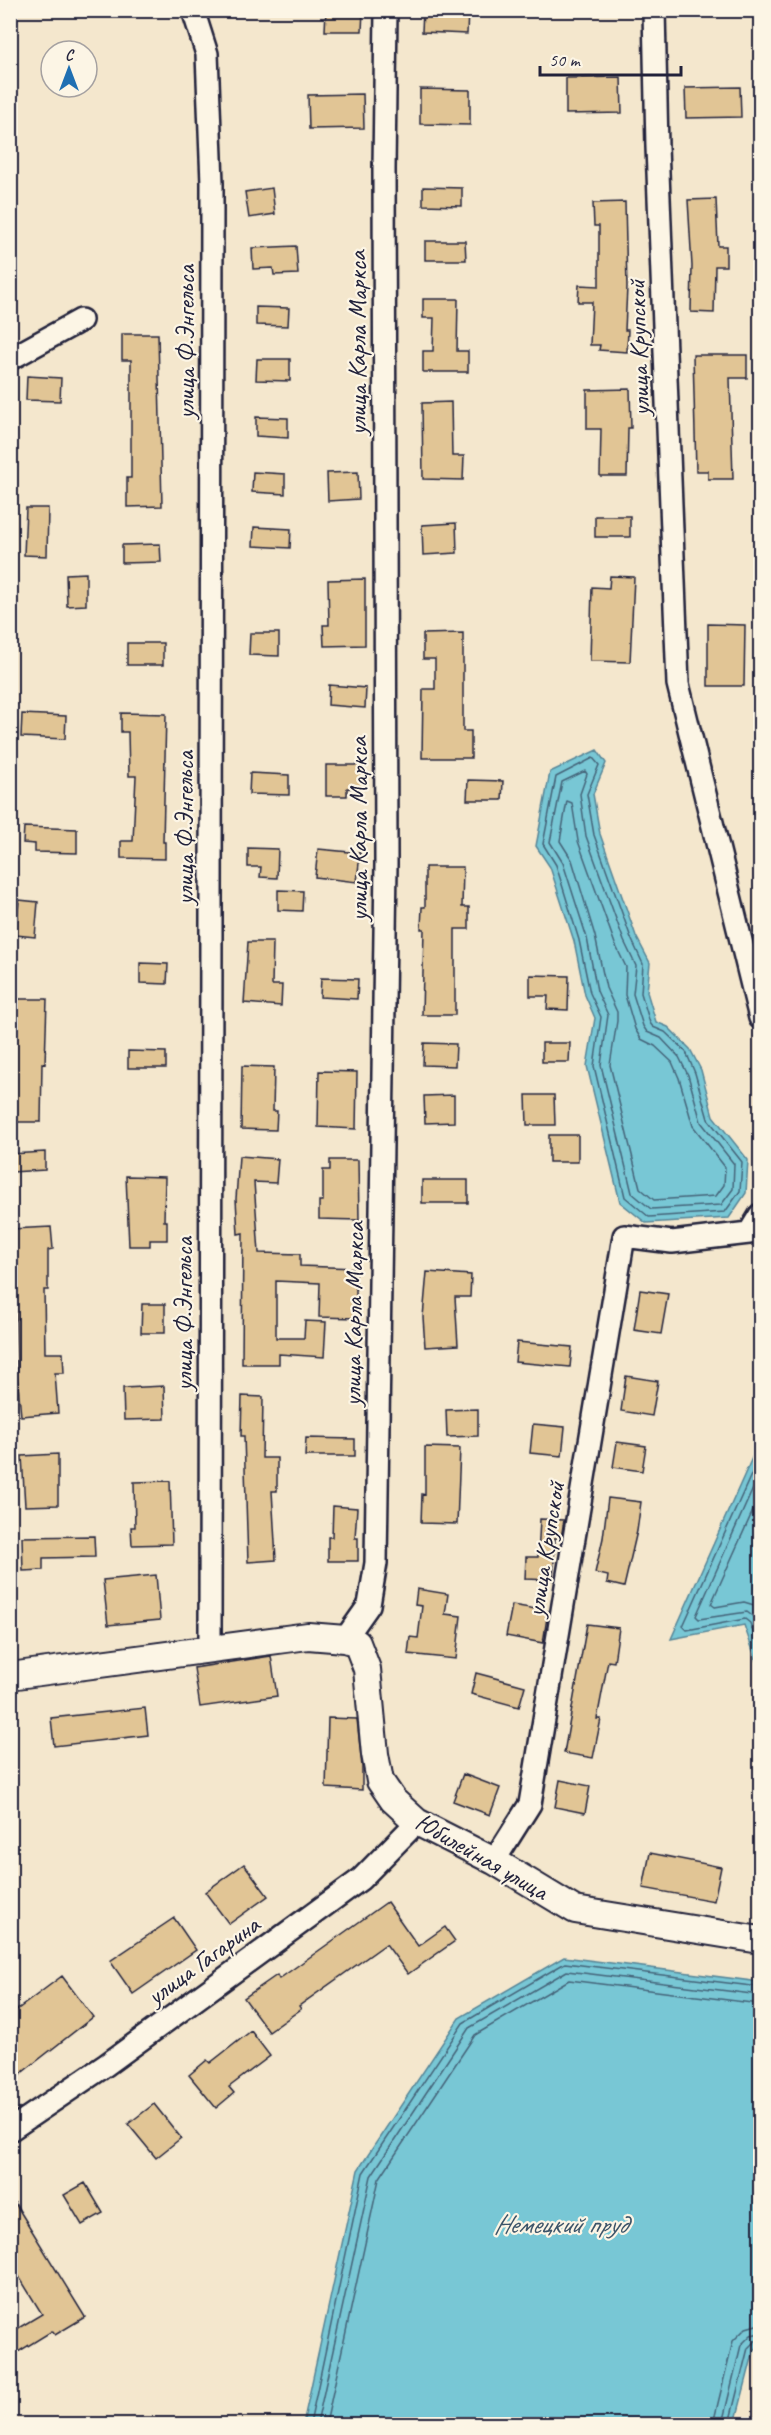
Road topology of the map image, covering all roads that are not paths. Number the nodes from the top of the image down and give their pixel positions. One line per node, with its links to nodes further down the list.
1 (193, 10): 9 (street, улица Ф.Энгельса)
2 (386, 10): 8 (street, улица Карла Маркса)
3 (654, 10): 6 (street, улица Крупской)
4 (81, 320): 5 (street)
5 (10, 359)
6 (760, 1018)
7 (760, 1215): 12 (street, улица Крупской)
8 (345, 1639): 9 (street); 11 (street, Юбилейная улица)
9 (210, 1649): 10 (street)
10 (10, 1676)
11 (417, 1822): 12 (street, Юбилейная улица); 14 (street, улица Гагарина)
12 (494, 1861): 13 (street, Юбилейная улица)
13 (760, 1940)
14 (10, 2130)

